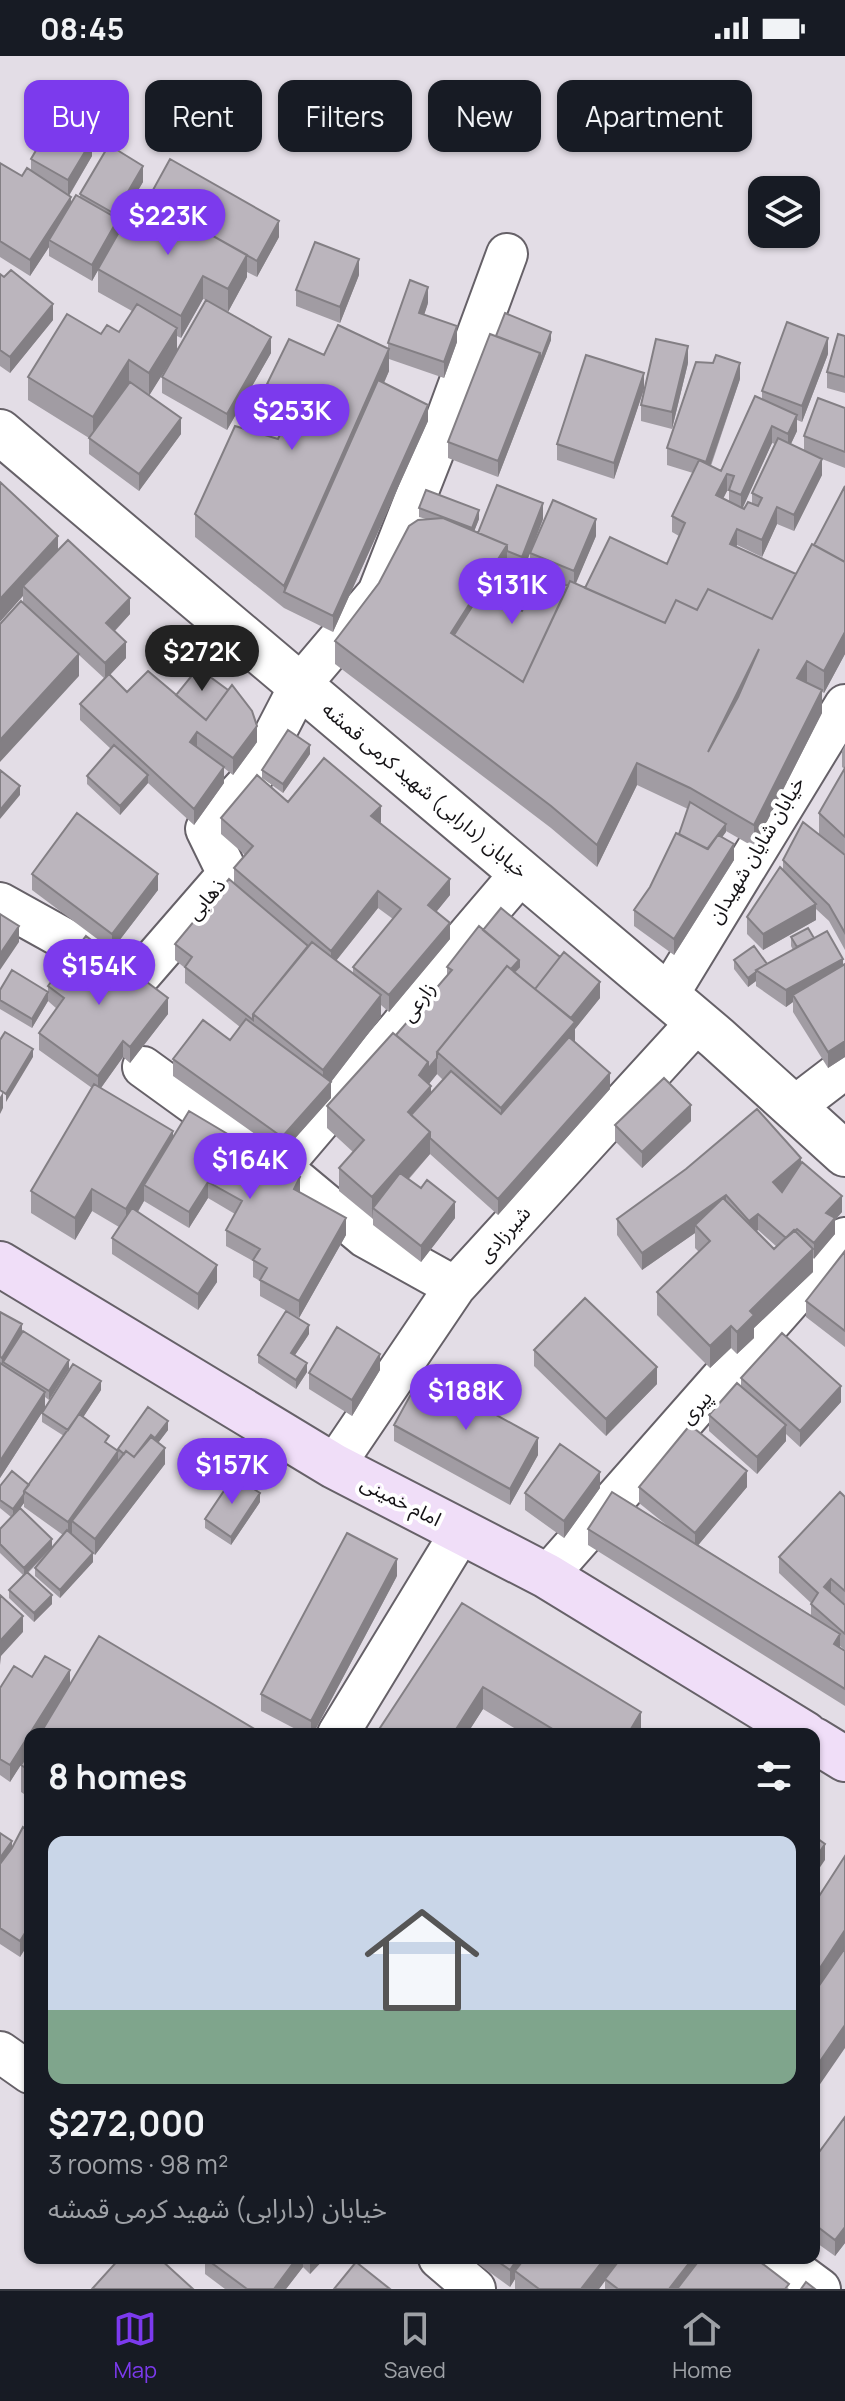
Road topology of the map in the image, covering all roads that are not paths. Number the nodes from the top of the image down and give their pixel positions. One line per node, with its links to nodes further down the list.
1 (507, 254): 3 (street)
2 (0, 432): 3 (street, خیابان (دارابی) شهید کرمی قمشه)
3 (300, 685): 5 (street, خیابان (دارابی) شهید کرمی قمشه); 6 (street, ذهابی)
4 (845, 705): 7 (street, خیابان شایان شهیدان)
5 (522, 872): 7 (street, خیابان (دارابی) شهید کرمی قمشه); 12 (street, زارعی)
6 (0, 903)
7 (683, 1008): 10 (street, خیابان (دارابی) شهید کرمی قمشه); 15 (street, شیرزادی)
8 (143, 1067): 12 (street)
9 (845, 1068): 10 (street)
10 (794, 1107): 11 (street, خیابان (دارابی) شهید کرمی قمشه)
11 (845, 1154)
12 (281, 1167): 15 (street)
13 (845, 1238): 18 (street, پیری)
14 (0, 1264): 16 (main road, امام خمینی)
15 (455, 1287): 16 (street, شیرزادی)
16 (334, 1466): 17 (main road, امام خمینی)
17 (461, 1532): 18 (main road, امام خمینی); 19 (street)
18 (547, 1576): 20 (main road, امام خمینی)
19 (342, 1728)
20 (795, 1728)
21 (820, 1744): 22 (main road)
22 (845, 1759)
23 (0, 2052): 24 (street)
24 (24, 2069)
25 (446, 2264): 27 (street)
26 (786, 2264): 28 (street)
27 (475, 2289)
28 (820, 2289)

